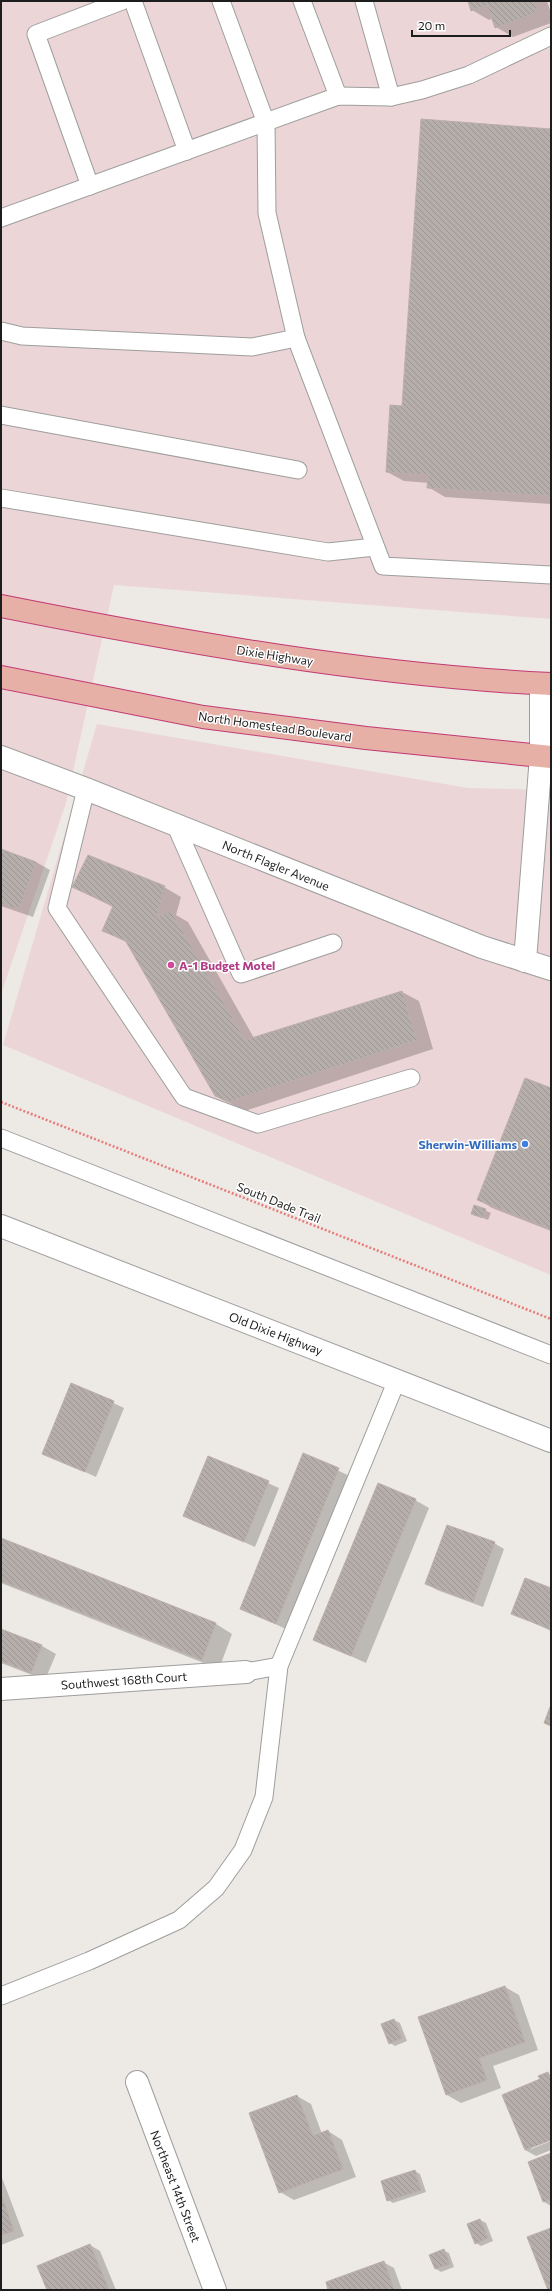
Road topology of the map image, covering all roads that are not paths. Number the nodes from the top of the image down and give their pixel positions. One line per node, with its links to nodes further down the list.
1 (122, 1): 11 (lane)
2 (133, 1): 10 (lane)
3 (221, 1): 9 (lane)
4 (302, 1): 7 (lane)
5 (364, 1): 8 (lane)
6 (551, 36): 8 (lane)
7 (338, 96): 8 (lane); 9 (lane)
8 (391, 98)
9 (266, 123): 10 (lane); 14 (lane)
10 (187, 151): 11 (lane)
11 (90, 186): 12 (lane)
12 (1, 218)
13 (1, 331): 14 (lane)
14 (296, 338): 18 (lane)
15 (1, 415): 16 (lane)
16 (298, 470)
17 (1, 498): 18 (lane)
18 (375, 547): 19 (lane)
19 (551, 575)
20 (1, 606): 22 (highway, Dixie Highway)
21 (1, 677): 23 (highway, North Homestead Boulevard)
22 (546, 684): 23 (street)
23 (546, 756): 28 (street)
24 (1, 757): 25 (street, North Flagler Avenue)
25 (86, 789): 26 (street, North Flagler Avenue); 30 (lane)
26 (175, 824): 27 (lane); 28 (street, North Flagler Avenue)
27 (333, 943)
28 (525, 961): 29 (street, North Flagler Avenue)
29 (551, 969)
30 (411, 1078)
31 (1, 1138): 33 (lane)
32 (1, 1226): 34 (street, Old Dixie Highway)
33 (551, 1355)
34 (397, 1380): 35 (street, Old Dixie Highway); 36 (lane)
35 (551, 1441)
36 (279, 1666): 37 (lane); 39 (lane)
37 (246, 1672): 38 (street, Southwest 168th Court)
38 (1, 1689)
39 (1, 1996)
40 (137, 2082): 41 (street, Northeast 14th Street)
41 (215, 2290)

